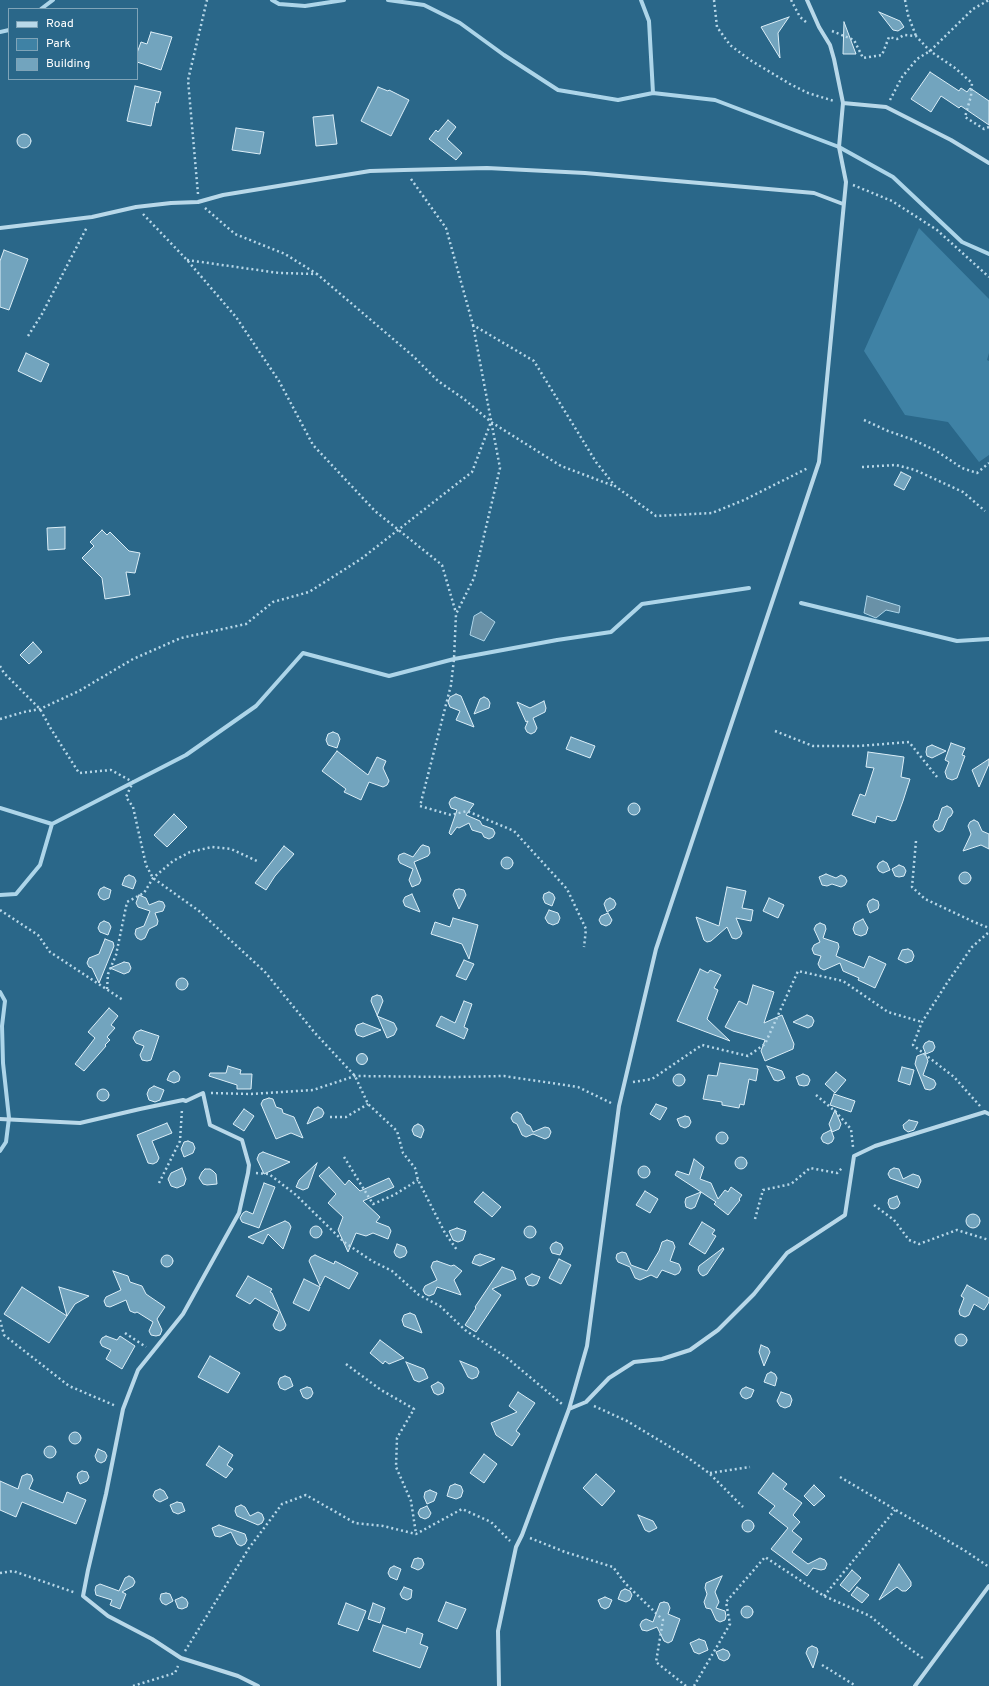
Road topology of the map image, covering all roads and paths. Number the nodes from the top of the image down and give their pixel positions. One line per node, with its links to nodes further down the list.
1 (207, 0): 16 (path)
2 (714, 0): 10 (path)
3 (791, 0): 7 (path)
4 (807, 0): 7 (street)
5 (906, 0): 8 (path)
6 (989, 0): 9 (path)
7 (819, 27): 8 (path); 10 (street)
8 (916, 36): 9 (path)
9 (930, 51): 11 (path); 12 (path)
10 (843, 103): 11 (street); 15 (street)
11 (886, 107): 13 (street)
12 (989, 127)
13 (989, 163)
14 (404, 170): 16 (street); 17 (street); 24 (path)
15 (846, 182): 17 (street); 23 (path)
16 (198, 202): 18 (street); 22 (path)
17 (843, 204): 28 (street)
18 (136, 207): 19 (street); 21 (path)
19 (92, 217): 20 (street); 25 (path)
20 (0, 228)
21 (187, 260): 22 (path); 33 (path)
22 (317, 274): 27 (path)
23 (989, 277)
24 (473, 326): 27 (path); 31 (path)
25 (28, 336)
26 (864, 420): 29 (path)
27 (491, 422): 31 (path); 33 (path); 34 (path)
28 (819, 462): 31 (path); 51 (street)
29 (989, 463)
30 (862, 467): 32 (path)
31 (615, 486)
32 (984, 511)
33 (398, 530): 34 (path); 36 (path)
34 (456, 614): 46 (path)
35 (0, 666): 36 (path)
36 (40, 709): 37 (path); 42 (path)
37 (0, 719)
38 (775, 731): 39 (path)
39 (938, 776)
40 (916, 841): 44 (path)
41 (257, 861): 42 (path)
42 (153, 878): 47 (path); 50 (path)
43 (0, 910): 47 (path)
44 (989, 928)
45 (989, 932): 49 (path)
46 (584, 947)
47 (107, 989): 48 (path)
48 (123, 1000)
49 (922, 1022): 51 (path); 57 (path)
50 (356, 1076): 52 (path); 55 (path); 56 (path)
51 (625, 1083): 56 (street)
52 (203, 1093): 54 (street); 62 (street)
53 (816, 1095): 60 (path)
54 (183, 1100): 59 (street); 64 (path)
55 (368, 1104): 58 (path); 63 (path)
56 (619, 1106): 75 (street)
57 (987, 1113): 60 (street)
58 (330, 1117)
59 (0, 1119)
60 (854, 1156): 66 (path); 73 (street)
61 (344, 1157): 63 (path)
62 (248, 1173): 71 (street); 75 (path)
63 (418, 1180): 68 (path)
64 (159, 1183)
65 (874, 1205): 67 (path)
66 (755, 1219)
67 (989, 1240)
68 (457, 1250)
69 (0, 1320): 74 (path)
70 (124, 1333): 71 (path)
71 (153, 1351): 74 (street)
72 (346, 1364): 81 (path)
73 (586, 1402): 75 (street); 77 (path)
74 (123, 1408): 87 (street)
75 (568, 1409): 82 (street)
76 (750, 1467): 77 (path)
77 (709, 1473): 79 (path)
78 (840, 1477): 80 (path)
79 (743, 1507)
80 (895, 1510): 84 (path); 88 (path)
81 (416, 1534): 83 (path); 89 (path)
82 (522, 1535): 83 (street); 95 (path)
83 (516, 1547): 94 (street)
84 (989, 1567)
85 (0, 1573): 87 (path)
86 (989, 1586): 90 (street)
87 (84, 1596): 89 (street)
88 (824, 1596): 90 (path); 96 (path)
89 (181, 1658): 92 (path); 93 (street)
90 (932, 1663): 98 (street)
91 (822, 1665): 97 (path)
92 (133, 1686)
93 (258, 1686)
94 (499, 1686)
95 (686, 1686)
96 (694, 1686)
97 (856, 1686)
98 (915, 1686)

